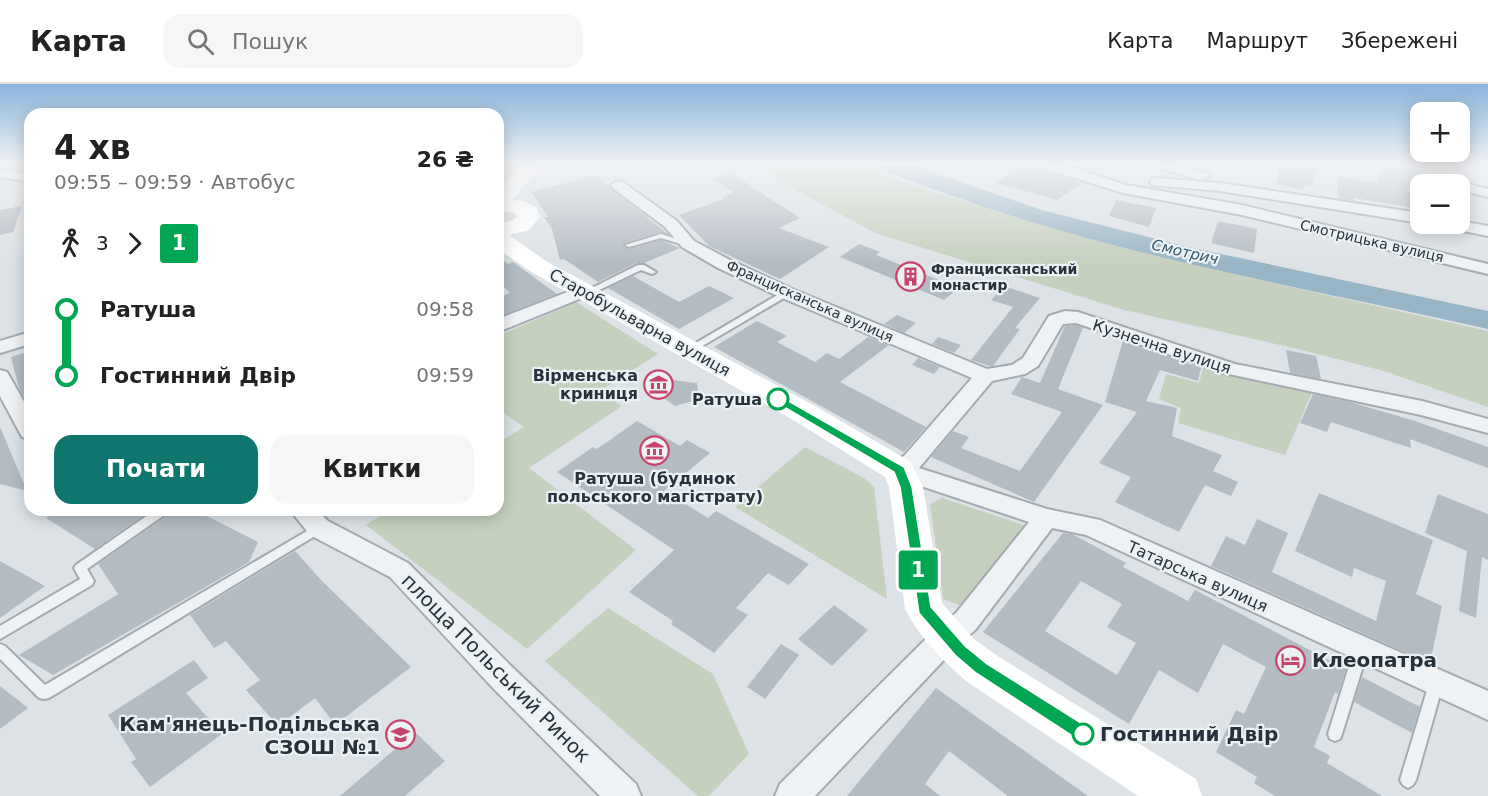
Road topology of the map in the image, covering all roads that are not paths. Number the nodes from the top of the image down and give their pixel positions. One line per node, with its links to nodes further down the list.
1 (530, 197): 6 (main road)
2 (636, 197): 12 (street, Францисканська вулиця)
3 (1170, 197): 15 (street, Смотрицька вулиця)
4 (1294, 197): 7 (street)
5 (504, 205): 6 (main road)
6 (526, 215): 9 (main road); 14 (main road, Старобульварна вулиця)
7 (1410, 216)
8 (1470, 228): 10 (street)
9 (504, 230)
10 (1488, 231)
11 (504, 242): 14 (main road, Старобульварна вулиця)
12 (688, 244): 13 (lane); 18 (street, Францисканська вулиця)
13 (629, 245)
14 (538, 266): 17 (main road, Старобульварна вулиця)
15 (1488, 269)
16 (652, 272): 17 (lane)
17 (584, 292): 19 (street); 22 (main road, Старобульварна вулиця)
18 (786, 293): 22 (lane); 24 (street, Францисканська вулиця)
19 (504, 324)
20 (24, 340): 21 (street)
21 (0, 347)
22 (689, 350): 27 (main road, Старобульварна вулиця)
23 (0, 376): 25 (street)
24 (985, 376): 26 (street, Кузнечна вулиця); 27 (street)
25 (24, 421)
26 (1488, 426)
27 (899, 470): 29 (street, Татарська вулиця); 32 (main road)
28 (154, 516): 31 (lane)
29 (1046, 518): 32 (street); 34 (street, Татарська вулиця)
30 (311, 519): 33 (lane); 39 (street, площа Польський Ринок)
31 (0, 633)
32 (948, 636): 40 (street); 41 (main road)
33 (0, 650)
34 (1361, 650): 35 (street, Татарська вулиця); 37 (lane)
35 (1436, 683): 36 (street, Татарська вулиця); 38 (lane)
36 (1488, 706)
37 (1335, 734)
38 (1408, 780)
39 (624, 796)
40 (792, 796)
41 (1179, 796)

